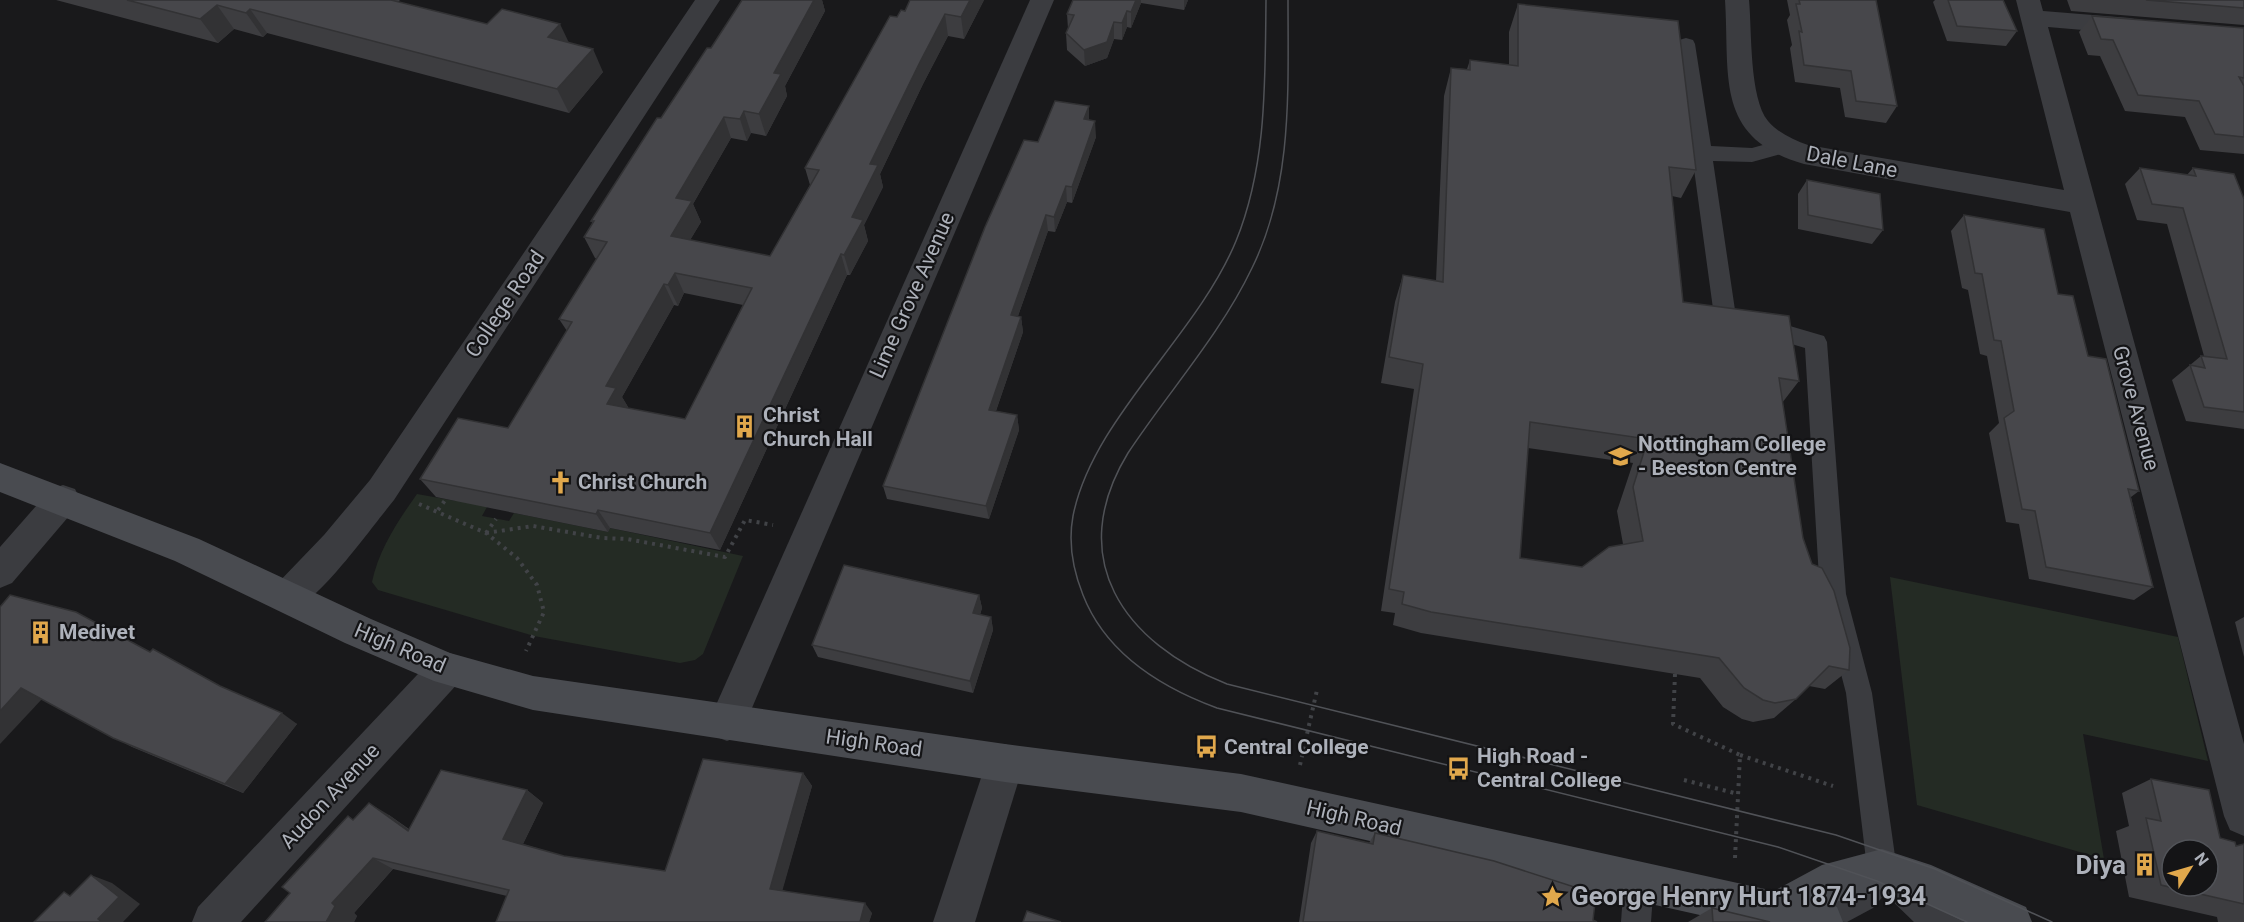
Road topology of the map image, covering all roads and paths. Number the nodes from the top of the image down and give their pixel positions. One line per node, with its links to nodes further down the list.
1 (708, 0): 11 (street, College Road)
2 (1042, 0): 17 (street, Lime Grove Avenue)
3 (1737, 0): 7 (street, Dale Lane)
4 (2031, 9): 5 (street); 9 (street, Grove Avenue)
5 (2149, 28)
6 (1686, 44): 8 (lane)
7 (1781, 147): 8 (lane); 9 (street, Dale Lane)
8 (1701, 153): 29 (lane)
9 (2083, 204): 31 (street, Grove Avenue)
10 (0, 477): 12 (main road, High Road)
11 (382, 490): 14 (path); 19 (street, College Road)
12 (63, 499): 18 (street); 19 (main road, High Road)
13 (446, 499): 14 (path)
14 (438, 510): 16 (path)
15 (496, 519): 16 (path)
16 (486, 533): 17 (path); 22 (path)
17 (808, 533): 24 (street, Lime Grove Avenue)
18 (0, 572)
19 (288, 597): 20 (main road, High Road)
20 (447, 669): 22 (main road, High Road); 36 (street, Audon Avenue)
21 (1675, 674): 25 (path)
22 (506, 685): 24 (main road, High Road)
23 (1317, 690): 30 (path)
24 (727, 723): 26 (main road, High Road)
25 (1740, 754): 28 (path); 29 (path)
26 (1005, 764): 30 (main road, High Road); 37 (street)
27 (1684, 780): 28 (path)
28 (1738, 794): 32 (path)
29 (1874, 799): 33 (lane)
30 (1290, 804): 34 (main road, High Road)
31 (2244, 816)
32 (1745, 860)
33 (1882, 869): 35 (main road, High Road); 39 (lane); 40 (main road)
34 (1639, 880): 35 (main road, High Road); 38 (lane)
35 (1805, 918)
36 (213, 922)
37 (954, 922)
38 (1636, 922)
39 (1948, 922)
40 (2011, 922)

